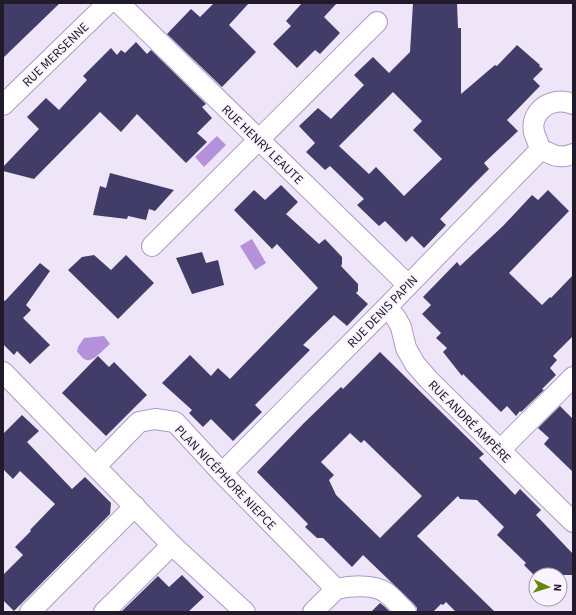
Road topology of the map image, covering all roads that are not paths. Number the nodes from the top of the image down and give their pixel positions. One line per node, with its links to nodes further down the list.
1 (108, 3): 5 (street, RUE MERSENNE)
2 (120, 3): 6 (street, RUE HENRY LEAUTE)
3 (377, 22): 6 (street)
4 (573, 104): 7 (street)
5 (3, 105)
6 (258, 140): 9 (street); 10 (street, RUE HENRY LEAUTE)
7 (541, 149): 8 (street); 10 (street, RUE DENIS PAPIN)
8 (573, 154)
9 (152, 246)
10 (408, 285): 11 (street, RUE DENIS PAPIN)
11 (387, 307): 14 (street, RUE ANDRÉ AMPÈRE); 16 (street, RUE DENIS PAPIN)
12 (3, 372): 15 (street)
13 (573, 377): 14 (street)
14 (500, 450): 18 (street, RUE ANDRÉ AMPÈRE)
15 (96, 466): 16 (street, PLAN NICÉPHORE NIEPCE); 17 (street)
16 (222, 473): 20 (street, PLAN NICÉPHORE NIEPCE)
17 (135, 506): 19 (street); 21 (street)
18 (573, 522)
19 (172, 545): 22 (street); 23 (street)
20 (336, 589): 24 (street); 25 (street)
21 (30, 612)
22 (104, 612)
23 (246, 612)
24 (313, 612)
25 (406, 612)

